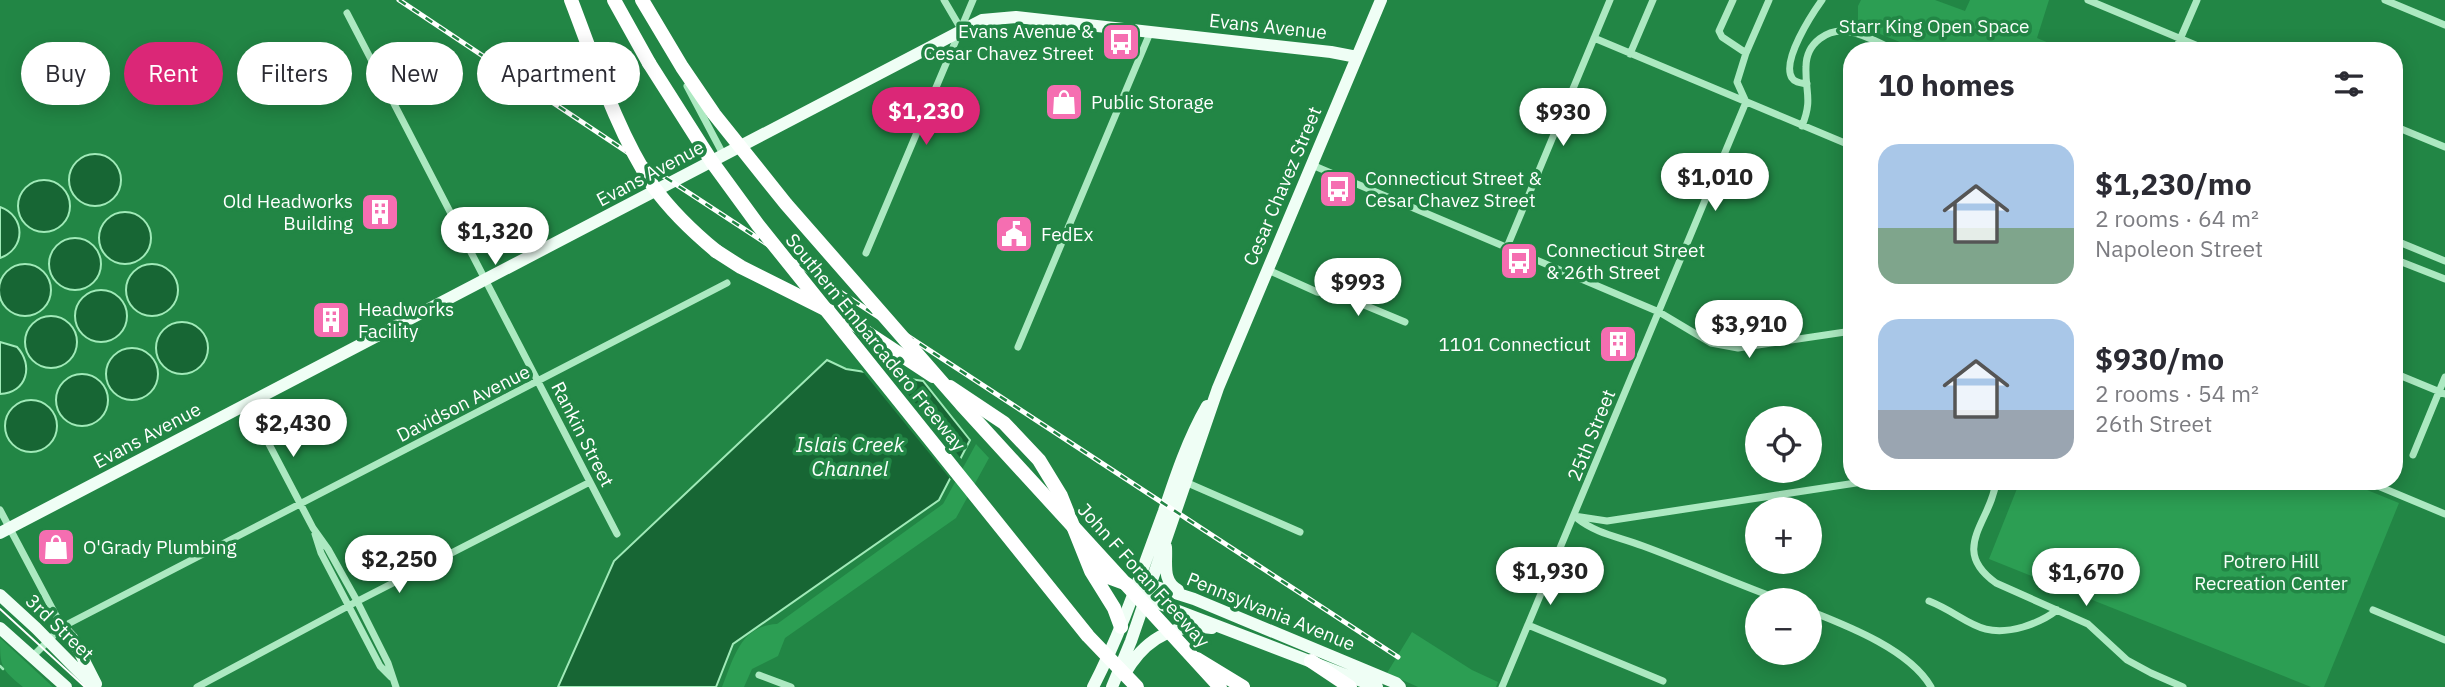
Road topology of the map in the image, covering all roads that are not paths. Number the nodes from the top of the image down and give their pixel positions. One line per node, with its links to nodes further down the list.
1 (571, 0): 69 (highway, bridge)
2 (614, 0): 100 (highway, Southern Embarcadero Freeway, bridge)
3 (642, 0): 33 (street); 57 (highway, Southern Embarcadero Freeway, bridge)
4 (944, 0): 17 (street)
5 (973, 0): 17 (street)
6 (1381, 0): 26 (main road, Cesar Chavez Street)
7 (1610, 0): 19 (street)
8 (1653, 0): 25 (street)
9 (1733, 0): 24 (street)
10 (1769, 0): 24 (street)
11 (1822, 0): 27 (street)
12 (2088, 0): 20 (street)
13 (2197, 0): 20 (street)
14 (2385, 0): 16 (street)
15 (347, 13): 42 (street, Rankin Street)
16 (2445, 25)
17 (961, 29): 18 (main road, Evans Avenue); 33 (main road, Evans Avenue); 37 (street)
18 (1150, 33): 26 (main road, Evans Avenue); 47 (street)
19 (1594, 38): 25 (street); 36 (street)
20 (2180, 38): 22 (street); 23 (street)
21 (1875, 42): 27 (street)
22 (2178, 42)
23 (2189, 42)
24 (1746, 53): 28 (street)
25 (1630, 54): 28 (street)
26 (1357, 57): 34 (main road, Cesar Chavez Street)
27 (1807, 84): 29 (street)
28 (1746, 102): 29 (street); 44 (street, 25th Street)
29 (1802, 126): 31 (street)
30 (2403, 130): 32 (street)
31 (1843, 142)
32 (2445, 147)
33 (725, 156): 42 (main road, Evans Avenue)
34 (1312, 165): 36 (street); 40 (main road, Cesar Chavez Street)
35 (2403, 244): 38 (street)
36 (1507, 247): 44 (street)
37 (866, 253)
38 (2445, 261)
39 (2403, 263): 41 (street)
40 (1268, 270): 45 (street); 54 (main road, Cesar Chavez Street)
41 (2445, 279)
42 (486, 280): 50 (street, Rankin Street); 52 (main road, Evans Avenue)
43 (727, 283): 50 (street, Davidson Avenue)
44 (1659, 312): 46 (street); 63 (street, 25th Street)
45 (1405, 322)
46 (1843, 332)
47 (1018, 347)
48 (2403, 377): 51 (street)
49 (2445, 377): 51 (street)
50 (538, 382): 55 (street, Rankin Street); 60 (street, Davidson Avenue)
51 (2442, 393): 53 (street)
52 (248, 404): 60 (street); 65 (main road, Evans Avenue)
53 (2413, 455)
54 (1181, 480): 66 (street); 68 (main road, Cesar Chavez Street); 71 (main road, Cesar Chavez Street)
55 (590, 482): 67 (street, Rankin Street); 74 (street)
56 (1843, 485): 63 (street)
57 (1039, 488): 87 (highway, John F Foran Freeway, bridge)
58 (1993, 490): 77 (street)
59 (2388, 490): 62 (street)
60 (300, 504): 64 (street); 81 (street, Davidson Avenue)
61 (0, 510): 65 (street)
62 (2445, 514)
63 (1574, 516): 70 (street); 80 (street, 25th Street)
64 (313, 528): 74 (street); 76 (street)
65 (5, 531): 81 (street)
66 (1300, 532)
67 (617, 534)
68 (1166, 535): 71 (main road, Cesar Chavez Street); 73 (main road)
69 (1085, 557): 71 (highway); 83 (highway)
70 (1750, 588)
71 (1144, 590): 73 (main road, Pennsylvania Avenue); 83 (main road, Cesar Chavez Street); 84 (main road, Pennsylvania Avenue); 99 (main road, Cesar Chavez Street)
72 (0, 595): 86 (main road, 3rd Street)
73 (1194, 599): 105 (main road, Pennsylvania Avenue)
74 (357, 601): 76 (street); 91 (street)
75 (1929, 601): 77 (street)
76 (349, 606): 91 (street); 95 (street)
77 (2057, 610): 108 (street)
78 (2373, 610): 85 (street)
79 (1822, 616): 107 (street)
80 (1528, 625): 92 (street); 106 (street, 25th Street)
81 (62, 627): 86 (street, Davidson Avenue); 94 (main road)
82 (0, 628): 88 (main road, 3rd Street)
83 (1121, 628): 98 (main road, Cesar Chavez Street)
84 (1233, 631): 89 (main road, Pennsylvania Avenue); 99 (main road)
85 (2445, 640)
86 (48, 641): 88 (street, Davidson Avenue); 94 (main road, 3rd Street)
87 (1190, 655): 101 (highway, John F Foran Freeway, bridge); 102 (highway, bridge)
88 (33, 656): 93 (main road, 3rd Street)
89 (1311, 661): 103 (highway); 104 (main road, Pennsylvania Avenue)
90 (759, 675): 97 (street)
91 (391, 678): 96 (street)
92 (1663, 681)
93 (66, 687)
94 (95, 687)
95 (197, 687)
96 (396, 687)
97 (791, 687)
98 (1093, 687)
99 (1114, 687)
100 (1137, 687)
101 (1220, 687)
102 (1243, 687)
103 (1350, 687)
104 (1377, 687)
105 (1399, 687)
106 (1503, 687)
107 (1931, 687)
108 (2183, 687)

